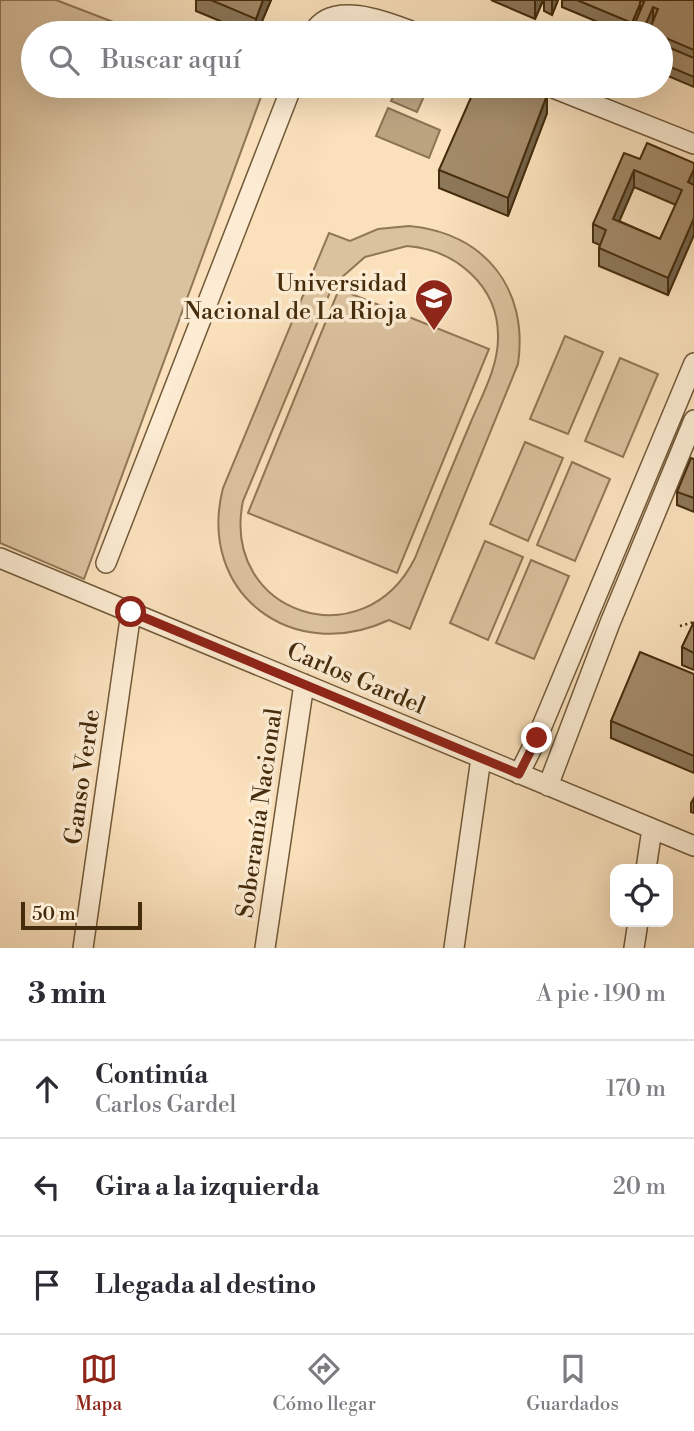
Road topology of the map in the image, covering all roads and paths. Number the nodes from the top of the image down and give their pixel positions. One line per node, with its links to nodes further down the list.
1 (318, 21): 2 (street)
2 (386, 21)
3 (287, 98): 9 (street)
4 (578, 98): 5 (street)
5 (694, 144)
6 (692, 373): 11 (street)
7 (694, 420): 13 (street)
8 (0, 558): 10 (street, Carlos Gardel)
9 (106, 563)
10 (131, 612): 15 (street, Carlos Gardel); 23 (street, Ganso Verde)
11 (589, 614): 13 (street); 17 (street)
12 (694, 622): 14 (path)
13 (610, 623): 18 (street)
14 (680, 626)
15 (304, 684): 16 (street, Carlos Gardel); 24 (street, Soberanía Nacional)
16 (481, 758): 17 (street, Carlos Gardel); 25 (street)
17 (519, 774): 18 (street, Carlos Gardel)
18 (548, 786): 19 (street, Carlos Gardel)
19 (652, 829): 20 (street, Carlos Gardel); 21 (street)
20 (694, 846)
21 (647, 864)
22 (637, 927): 26 (street)
23 (83, 948)
24 (265, 948)
25 (454, 948)
26 (634, 948)

